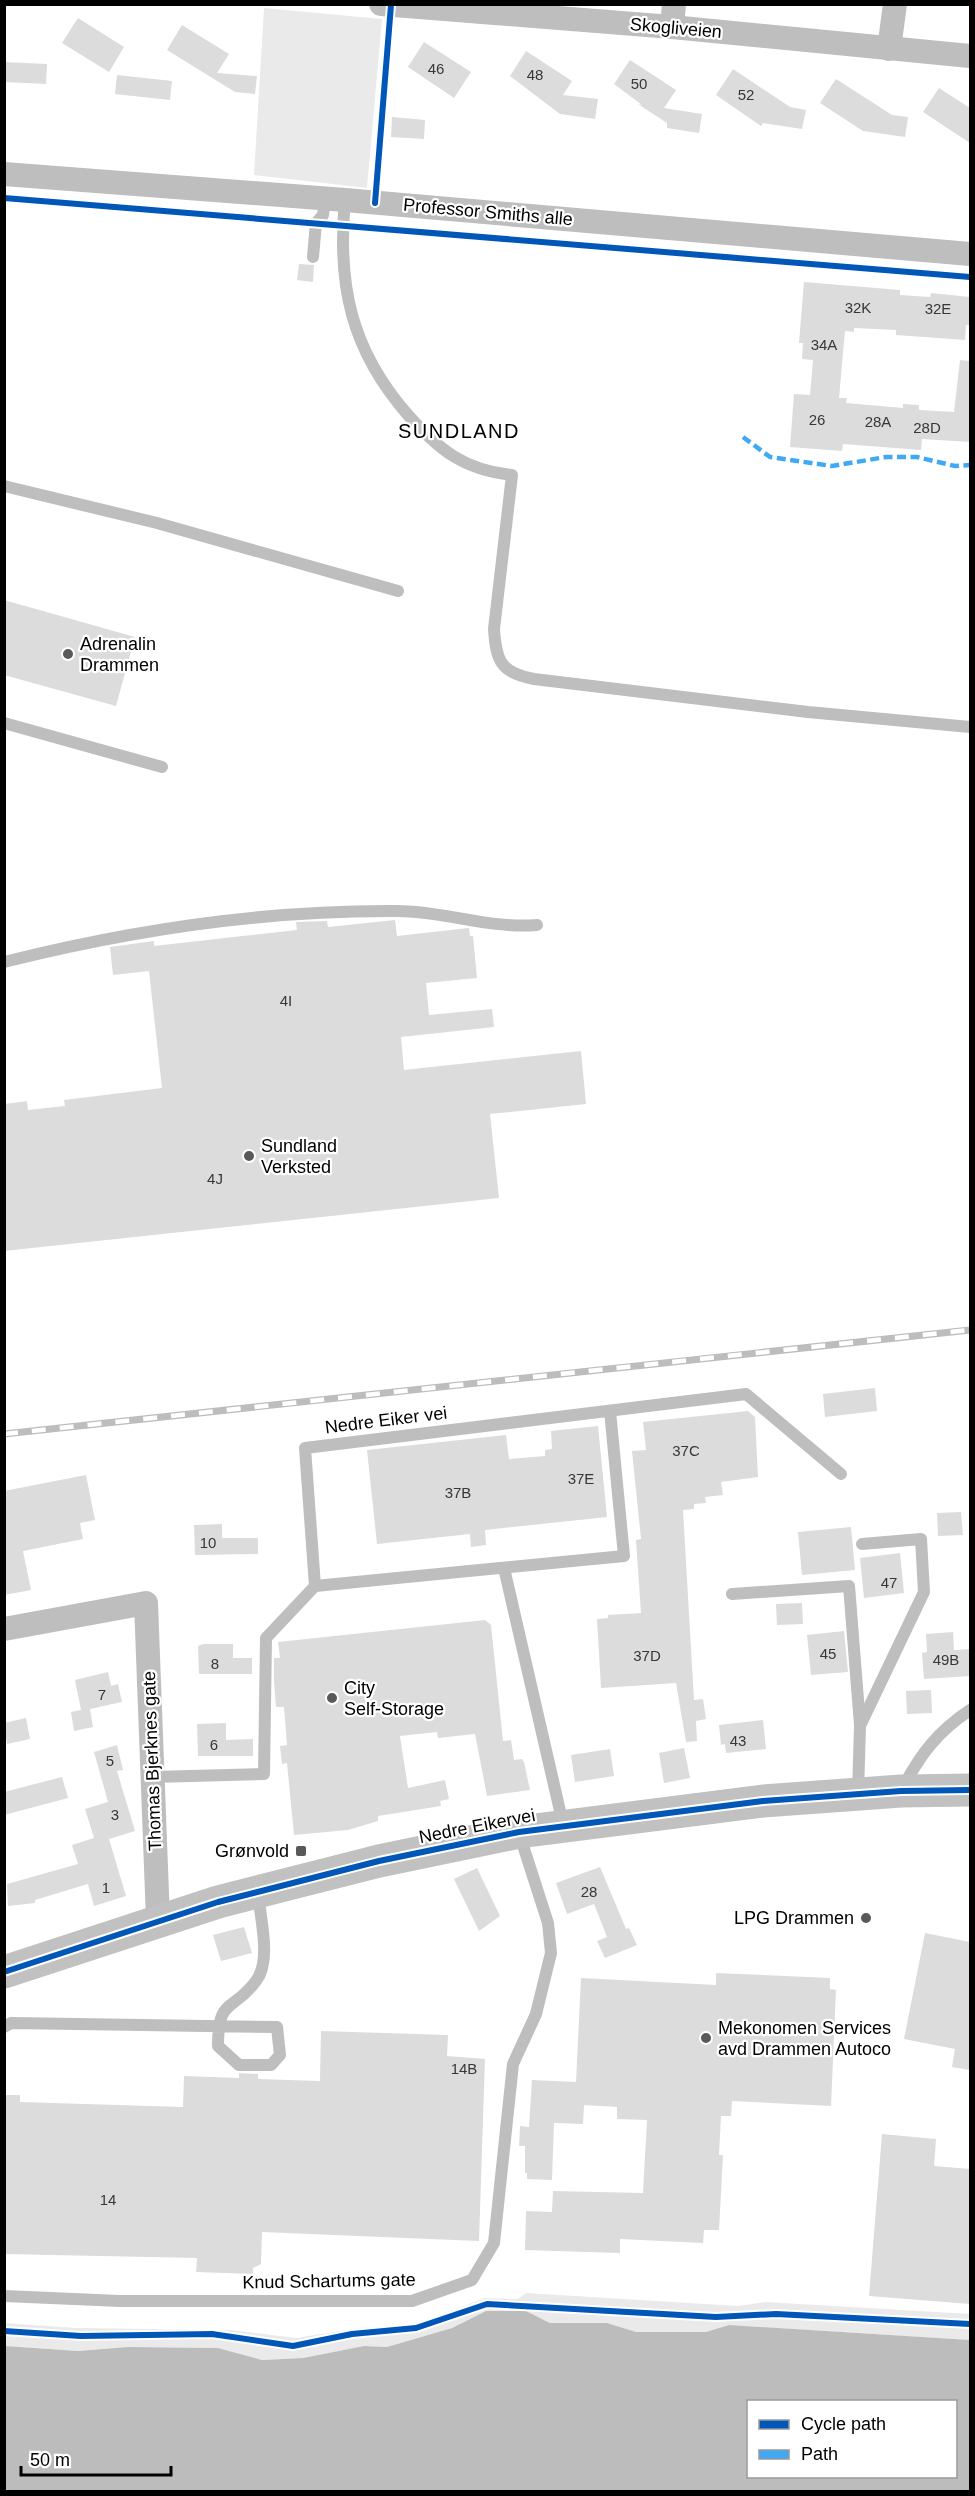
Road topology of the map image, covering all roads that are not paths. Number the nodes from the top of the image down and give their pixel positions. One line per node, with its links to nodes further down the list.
1 (381, 4): 3 (street, Skogliveien)
2 (895, 4): 4 (street)
3 (673, 16): 4 (street, Skogliveien)
4 (889, 49): 5 (street, Skogliveien)
5 (970, 56)
6 (4, 174): 7 (street, Professor Smiths alle)
7 (335, 199): 8 (street, Professor Smiths alle); 9 (lane); 13 (lane)
8 (970, 254)
9 (313, 257)
10 (4, 486): 11 (lane)
11 (398, 591)
12 (4, 723): 14 (lane)
13 (970, 727)
14 (162, 767)
15 (537, 925): 16 (lane)
16 (4, 963)
17 (610, 1411): 18 (lane, Nedre Eiker vei); 20 (lane); 21 (lane, Nedre Eiker vei)
18 (841, 1474)
19 (862, 1544): 25 (lane)
20 (504, 1568): 21 (lane); 30 (lane)
21 (315, 1586): 26 (lane)
22 (732, 1594): 25 (lane)
23 (4, 1629): 26 (street, Thomas Bjerknes gate)
24 (970, 1710): 28 (lane)
25 (860, 1726): 29 (lane)
26 (153, 1777): 33 (street, Thomas Bjerknes gate)
27 (970, 1790): 28 (main road, Nedre Eikervei)
28 (901, 1791): 29 (main road, Nedre Eikervei)
29 (858, 1794): 30 (main road, Nedre Eikervei)
30 (564, 1824): 31 (main road, Nedre Eikervei)
31 (519, 1832): 32 (main road, Nedre Eikervei); 37 (lane, Knud Schartums gate)
32 (258, 1892): 33 (main road, Nedre Eikervei); 35 (lane)
33 (158, 1920): 34 (main road, Nedre Eikervei)
34 (4, 1972)
35 (218, 2026): 35 (lane); 36 (lane)
36 (4, 2027)
37 (4, 2296)

